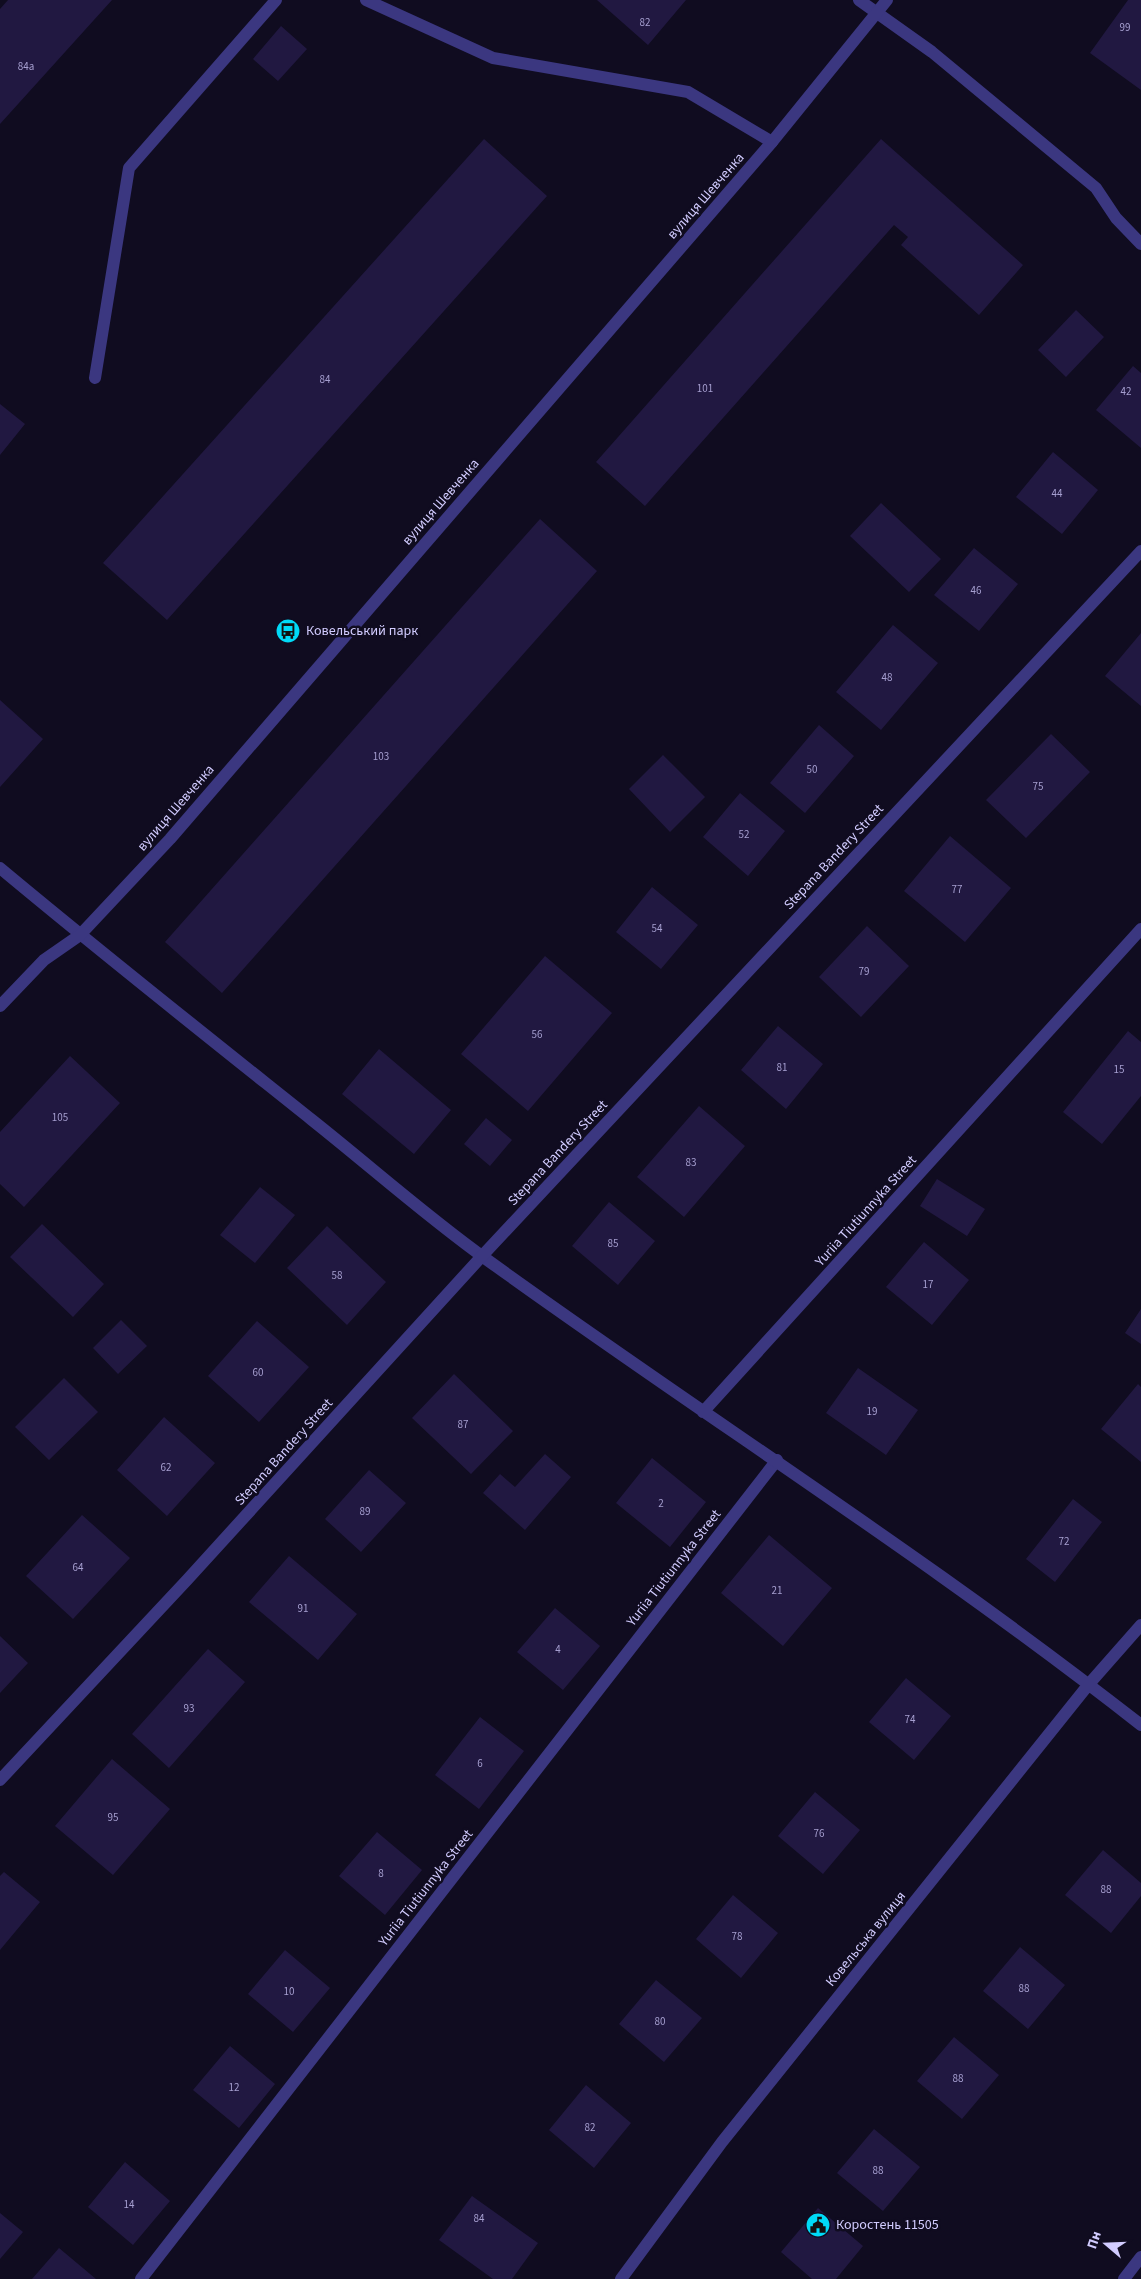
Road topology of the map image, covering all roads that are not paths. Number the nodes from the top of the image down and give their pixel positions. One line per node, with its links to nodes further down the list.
1 (276, 0): 8 (street)
2 (366, 0): 6 (street)
3 (859, 0): 5 (street)
4 (886, 0): 5 (street, вулиця Шевченка)
5 (876, 12): 6 (street, вулиця Шевченка); 7 (street)
6 (772, 142): 12 (street, вулиця Шевченка)
7 (1141, 244)
8 (95, 378)
9 (1141, 551): 14 (street, Stepana Bandery Street)
10 (0, 868): 12 (street)
11 (1141, 929): 15 (street, Yuriia Tiutiunnyka Street)
12 (80, 935): 13 (street, вулиця Шевченка); 14 (street)
13 (0, 1006)
14 (482, 1256): 15 (street); 20 (street, Stepana Bandery Street)
15 (703, 1412): 16 (street)
16 (777, 1460): 18 (street); 22 (street, Yuriia Tiutiunnyka Street)
17 (1141, 1624): 18 (street, Ковельська вулиця)
18 (1089, 1684): 19 (street); 23 (street, Ковельська вулиця)
19 (1141, 1725)
20 (0, 1780)
21 (1141, 2257): 24 (street)
22 (142, 2279)
23 (621, 2279)
24 (1124, 2279)

